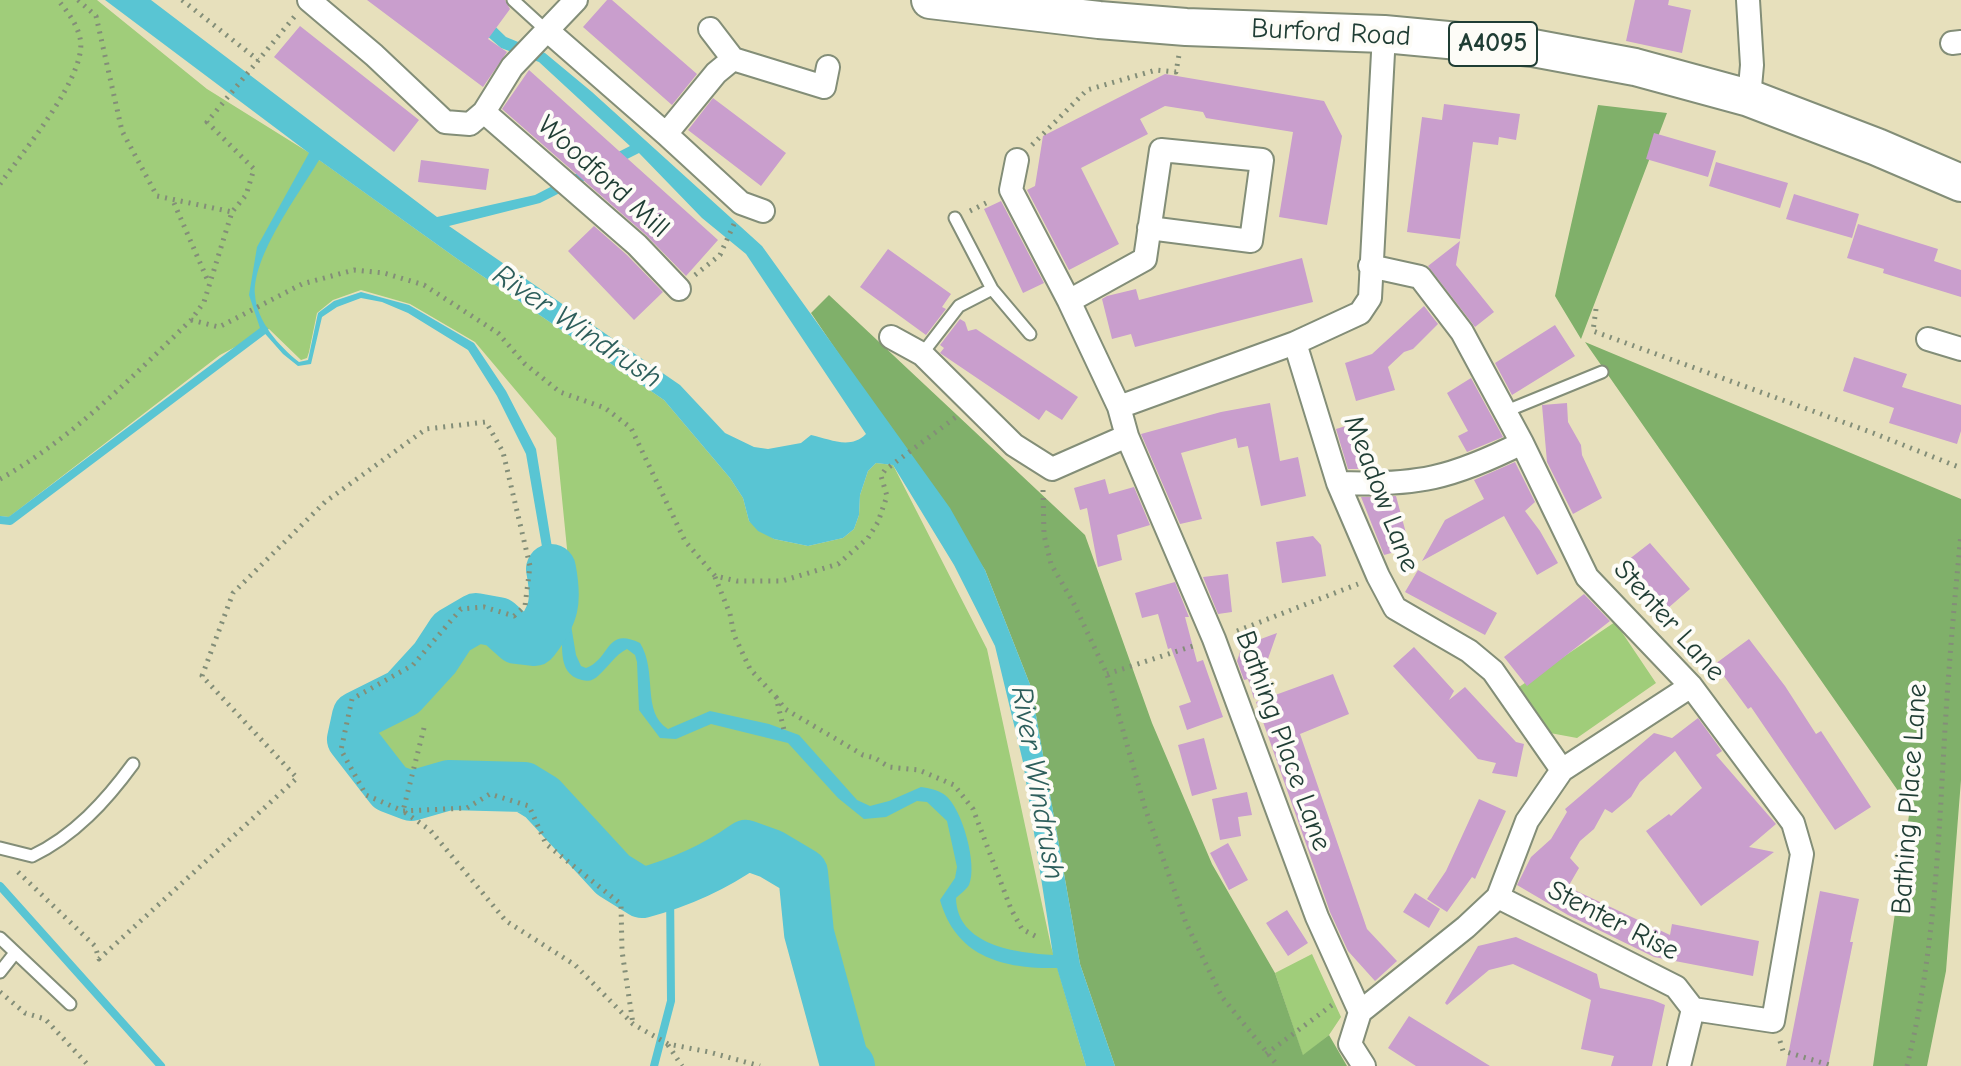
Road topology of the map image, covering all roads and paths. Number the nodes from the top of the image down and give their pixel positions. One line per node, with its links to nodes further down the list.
1 (58, 0): 22 (path)
2 (78, 0): 24 (path)
3 (182, 0): 15 (path)
4 (513, 0): 13 (lane)
5 (576, 0): 13 (street)
6 (930, 0): 8 (main road, A4095)
7 (1748, 0): 17 (street)
8 (1005, 5): 10 (main road, Burford Road / A4095)
9 (303, 6): 15 (path); 18 (street)
10 (1186, 27): 12 (main road, Burford Road / A4095); 20 (path)
11 (710, 29): 14 (street)
12 (1384, 34): 17 (main road, Burford Road / A4095); 31 (street)
13 (544, 35): 18 (street); 19 (street)
14 (733, 59): 16 (street); 19 (street)
15 (258, 60): 26 (path)
16 (828, 67)
17 (1749, 98): 21 (main road, Burford Road / A4095)
18 (484, 112): 33 (street, Woodford Mill)
19 (666, 134): 25 (street)
20 (1017, 160): 23 (street)
21 (1961, 183)
22 (0, 184)
23 (1011, 190): 27 (path); 35 (street, Bathing Place Lane)
24 (174, 202): 26 (path); 32 (path)
25 (763, 211)
26 (232, 212): 32 (path)
27 (955, 218): 34 (lane)
28 (735, 221): 30 (path)
29 (1149, 228): 29 (street); 35 (street)
30 (720, 255)
31 (1370, 266): 41 (street); 46 (street, Stenter Lane)
32 (209, 283): 37 (path)
33 (679, 289)
34 (992, 289): 38 (lane); 43 (lane)
35 (1069, 301): 45 (street, Bathing Place Lane)
36 (1596, 309): 50 (path)
37 (191, 320): 52 (path); 55 (path)
38 (1030, 334)
39 (891, 337): 43 (street)
40 (1928, 339): 42 (street)
41 (1295, 343): 45 (street); 53 (street, Meadow Lane)
42 (1961, 349)
43 (922, 354): 51 (street)
44 (1602, 372): 46 (lane)
45 (1119, 407): 48 (street, Bathing Place Lane)
46 (1503, 412): 49 (street, Stenter Lane)
47 (942, 429): 55 (path)
48 (1127, 436): 51 (street); 59 (street, Bathing Place Lane)
49 (1522, 443): 53 (street); 61 (street, Stenter Lane)
50 (1961, 468)
51 (1052, 469): 60 (path)
52 (0, 479)
53 (1338, 483): 56 (street, Meadow Lane)
54 (1961, 534): 57 (path, Bathing Place Lane)
55 (715, 576): 62 (path)
56 (1378, 576): 59 (path); 66 (street, Meadow Lane)
57 (1951, 637): 58 (path); 90 (path, Bathing Place Lane)
58 (1961, 638)
59 (1214, 639): 60 (path); 76 (street, Bathing Place Lane)
60 (1107, 674): 82 (path)
61 (1691, 686): 66 (street); 79 (street, Stenter Lane)
62 (776, 697): 64 (path); 72 (path)
63 (424, 728): 67 (path)
64 (784, 730)
65 (133, 764): 68 (lane)
66 (1562, 770): 70 (street)
67 (403, 811): 69 (path); 80 (path); 80 (path)
68 (0, 848)
69 (11, 865)
70 (1498, 897): 76 (street); 78 (street, Stenter Rise)
71 (0, 938): 73 (lane)
72 (1039, 938)
73 (15, 953): 74 (lane); 77 (lane)
74 (0, 972)
75 (0, 992): 83 (path)
76 (1355, 1002): 82 (path); 87 (street)
77 (70, 1004)
78 (1693, 1009): 79 (street); 88 (street)
79 (1773, 1021): 89 (path)
80 (633, 1024): 81 (path)
81 (668, 1044): 84 (path); 85 (path)
82 (1266, 1054): 86 (path)
83 (89, 1066)
84 (682, 1066)
85 (760, 1066)
86 (1278, 1066)
87 (1364, 1066)
88 (1679, 1066)
89 (1833, 1066)
90 (1907, 1066)

